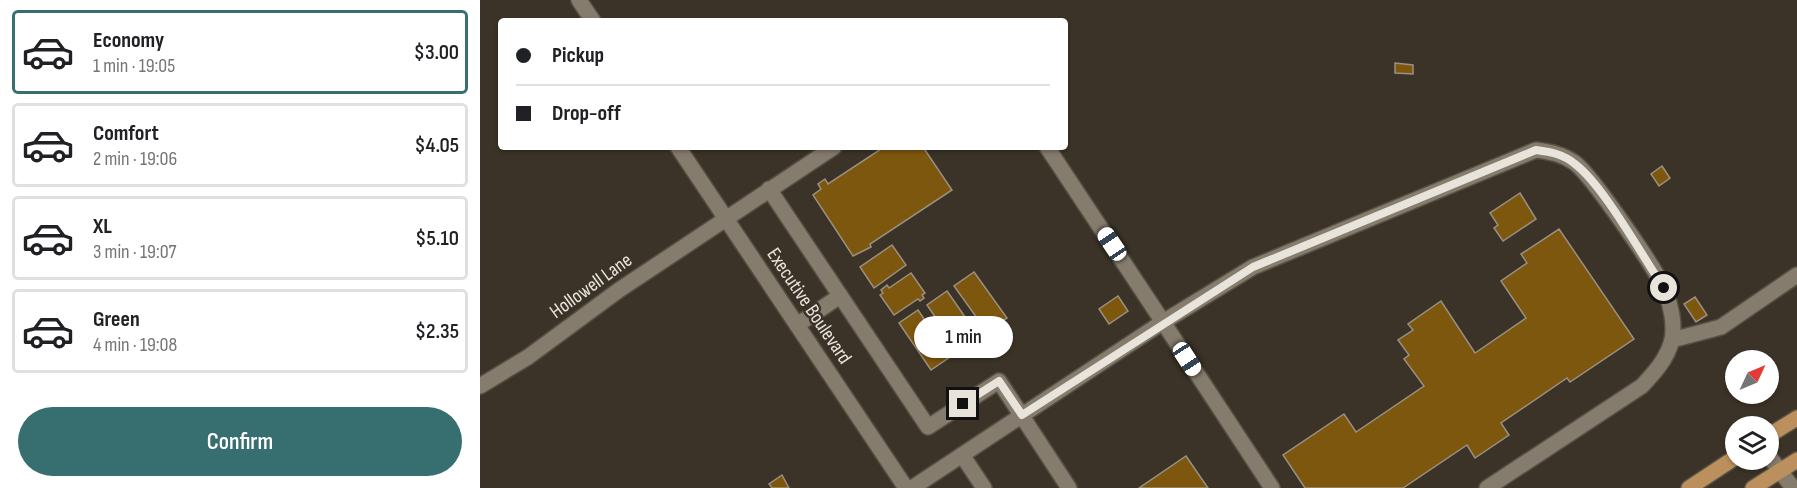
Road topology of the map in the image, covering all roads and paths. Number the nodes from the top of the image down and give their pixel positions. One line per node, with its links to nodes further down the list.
1 (579, 0): 2 (street)
2 (591, 18)
3 (680, 150): 7 (street, Executive Boulevard)
4 (829, 150): 6 (street, Hollowell Lane)
5 (1049, 150): 10 (street)
6 (769, 189): 7 (street, Hollowell Lane); 9 (street)
7 (725, 218): 11 (street, Executive Boulevard); 13 (street, Hollowell Lane)
8 (1797, 275): 12 (street)
9 (840, 296): 11 (street); 14 (street)
10 (1163, 322): 12 (street); 14 (street); 25 (street)
11 (796, 325): 21 (street, Executive Boulevard)
12 (1672, 340): 26 (street)
13 (480, 386)
14 (1022, 415): 17 (street); 24 (street)
15 (1797, 418): 16 (main road)
16 (1779, 429)
17 (962, 455): 22 (street); 23 (street)
18 (1797, 460): 20 (main road)
19 (1725, 464): 27 (main road)
20 (1780, 470): 28 (main road); 29 (street)
21 (906, 488)
22 (912, 488)
23 (984, 488)
24 (1070, 488)
25 (1272, 488)
26 (1487, 488)
27 (1689, 488)
28 (1753, 488)
29 (1793, 488)

